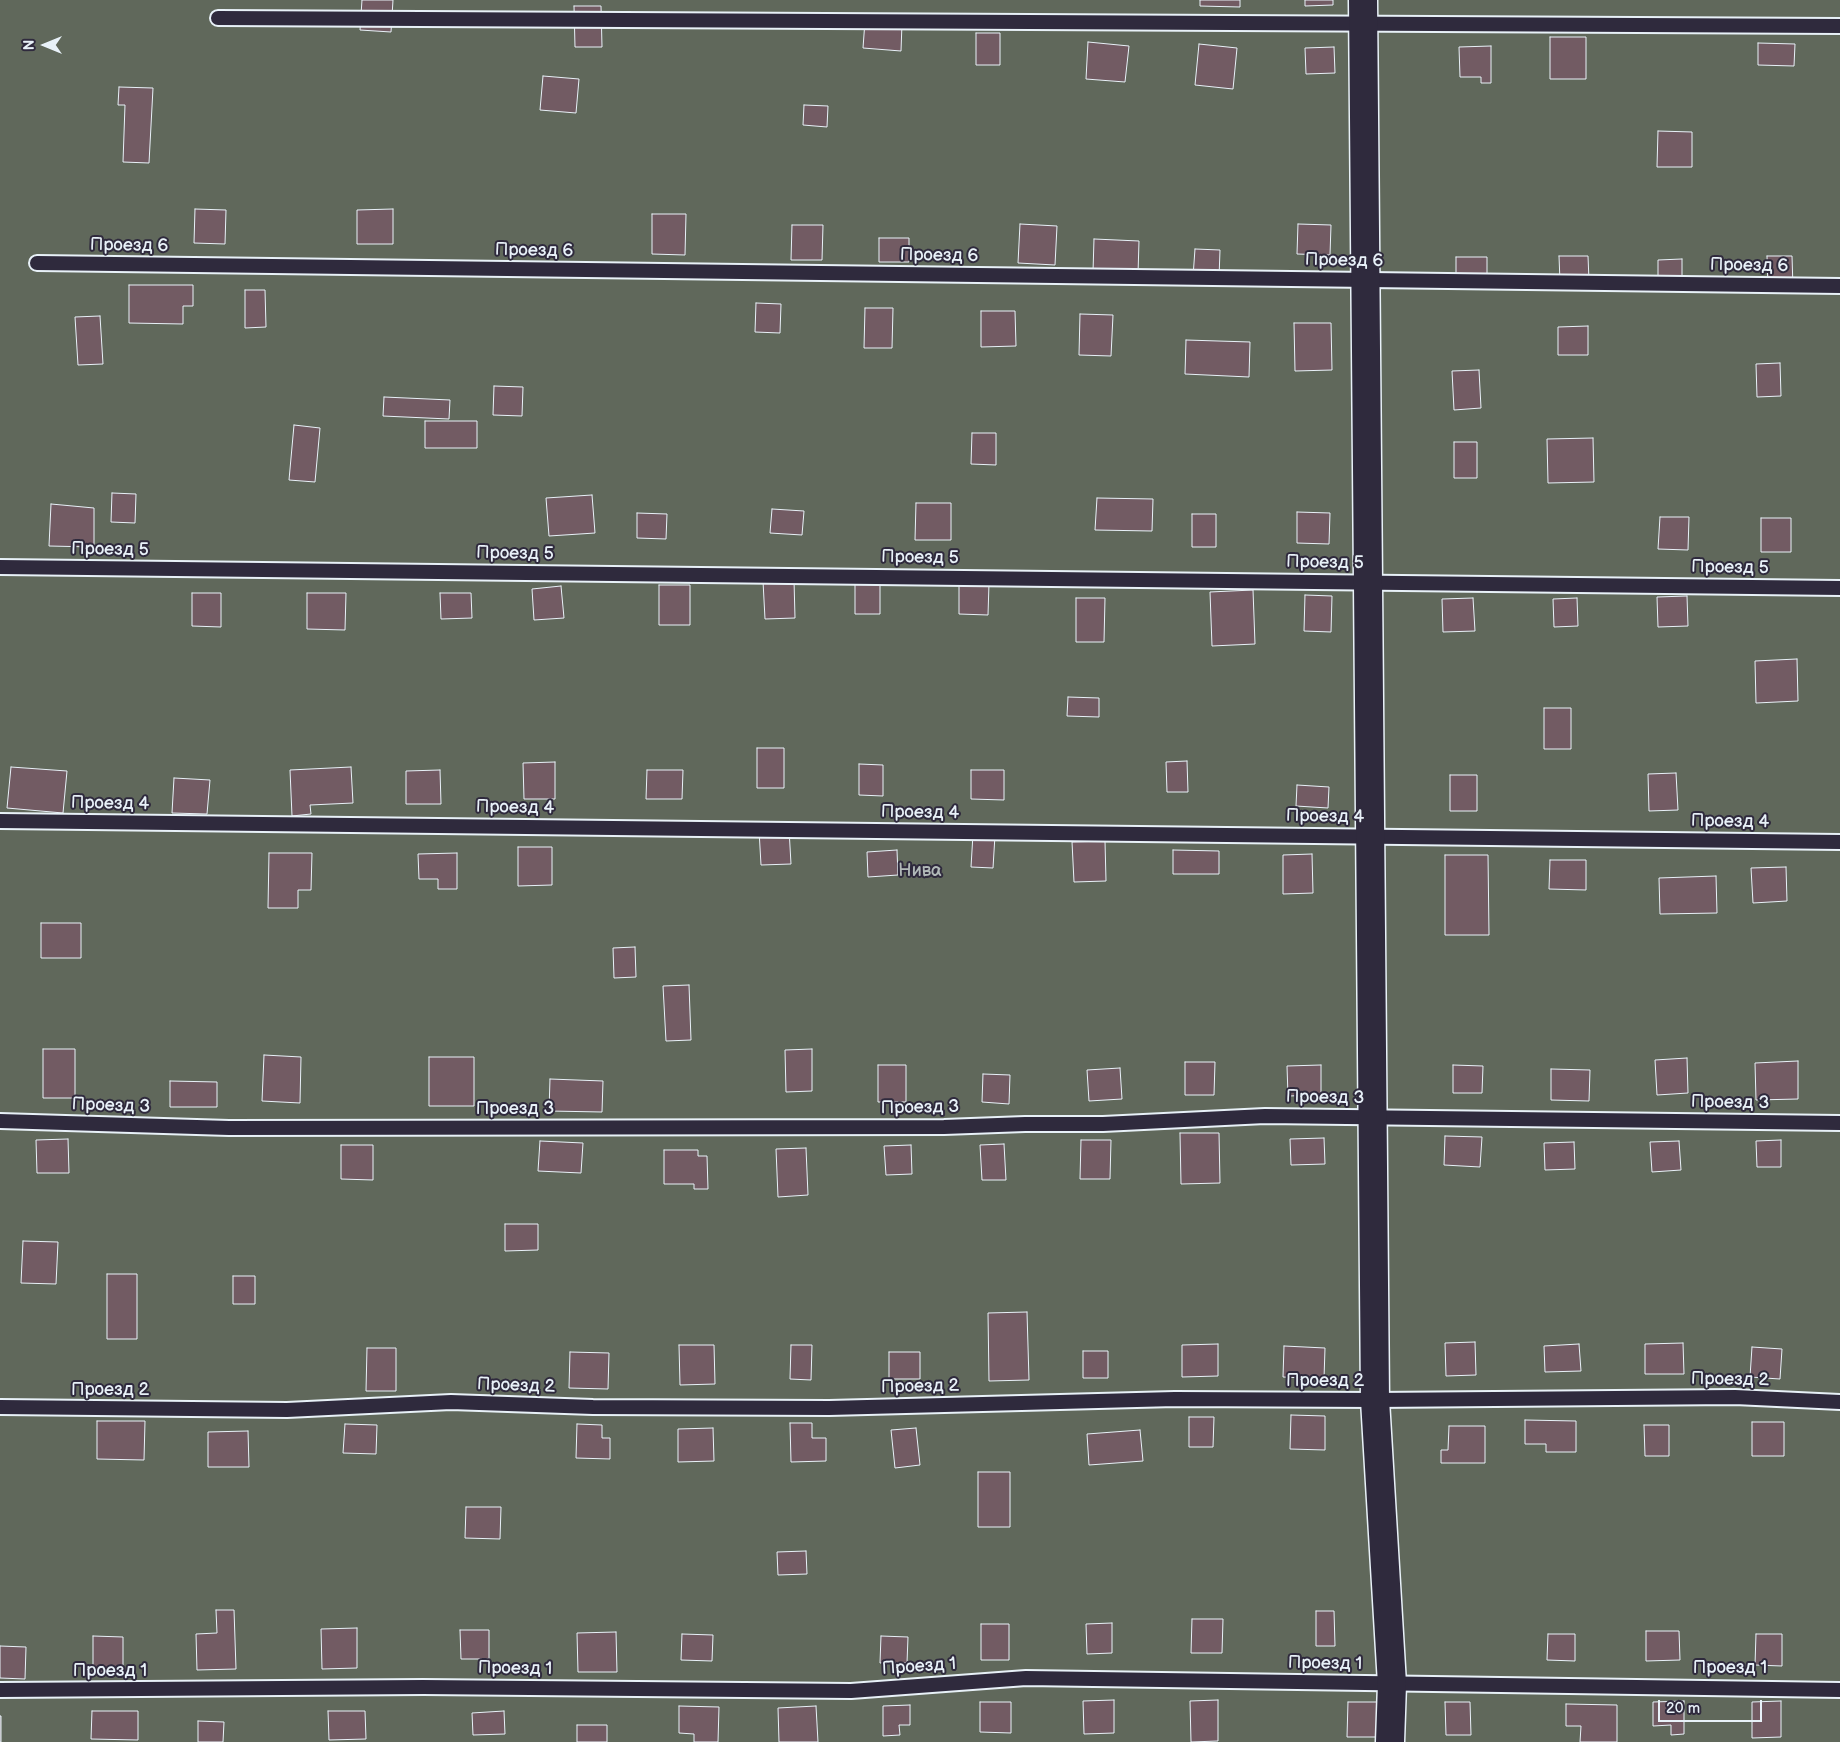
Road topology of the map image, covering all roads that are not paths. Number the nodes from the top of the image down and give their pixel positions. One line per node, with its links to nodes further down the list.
1 (1363, 12): 2 (lane); 3 (lane); 5 (street)
2 (218, 18)
3 (1840, 26)
4 (37, 263): 5 (lane, Проезд 6)
5 (1366, 280): 6 (lane, Проезд 6); 8 (street)
6 (1840, 286)
7 (0, 567): 8 (lane, Проезд 5)
8 (1367, 582): 9 (lane, Проезд 5); 11 (street)
9 (1840, 588)
10 (0, 821): 11 (lane, Проезд 4)
11 (1369, 837): 12 (lane, Проезд 4); 13 (street)
12 (1840, 842)
13 (1373, 1118): 14 (lane, Проезд 3); 15 (lane, Проезд 3); 16 (street)
14 (0, 1121)
15 (1840, 1122)
16 (1375, 1400): 17 (lane, Проезд 2); 18 (lane, Проезд 2); 19 (street)
17 (1840, 1402)
18 (0, 1408)
19 (1392, 1684): 20 (lane, Проезд 1); 21 (lane, Проезд 1); 22 (street)
20 (0, 1690)
21 (1840, 1690)
22 (1390, 1742)

